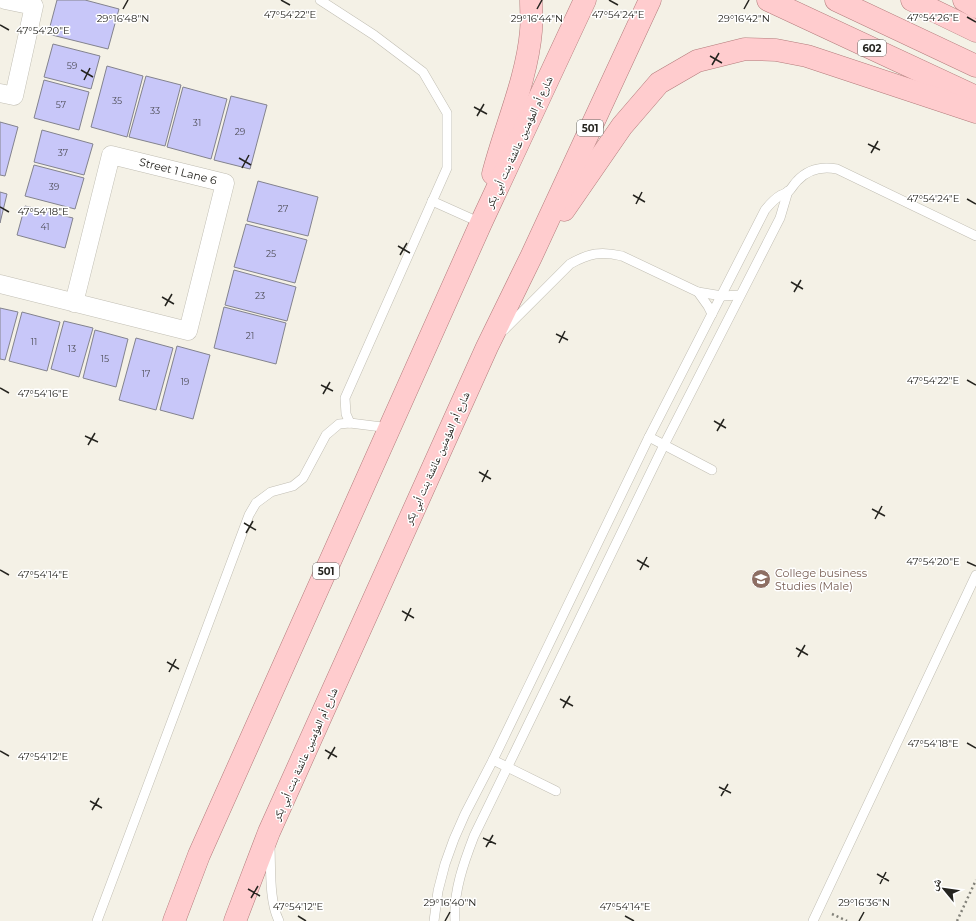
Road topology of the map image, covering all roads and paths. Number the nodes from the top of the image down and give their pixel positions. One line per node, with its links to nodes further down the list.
1 (5, 0): 13 (street)
2 (320, 0): 17 (lane)
3 (531, 0): 18 (main road)
4 (585, 0): 18 (main road, شارع أم المؤمنين عائشة بنت أبي بكر / 501)
5 (650, 0): 20 (main road, شارع أم المؤمنين عائشة بنت أبي بكر / 501)
6 (768, 0): 14 (main road, 602)
7 (836, 0): 12 (main road)
8 (912, 0): 11 (main road)
9 (964, 0): 10 (main road)
10 (976, 7)
11 (976, 31)
12 (976, 66)
13 (0, 93)
14 (976, 97)
15 (976, 112): 20 (main road)
16 (788, 191): 19 (lane); 23 (lane); 24 (lane)
17 (432, 201): 18 (lane); 28 (lane)
18 (481, 223): 29 (main road, شارع أم المؤمنين عائشة بنت أبي بكر / 501)
19 (976, 236)
20 (531, 257): 27 (main road, شارع أم المؤمنين عائشة بنت أبي بكر / 501)
21 (0, 284): 25 (street, Street 1 Lane 6)
22 (698, 292): 24 (lane); 26 (lane); 27 (lane)
23 (740, 295): 24 (lane); 31 (lane)
24 (722, 296): 26 (lane)
25 (74, 303): 25 (street, Street 1 Lane 6)
26 (712, 314): 30 (lane)
27 (487, 347): 37 (main road, شارع أم المؤمنين عائشة بنت أبي بكر / 501)
28 (350, 423): 29 (lane); 39 (lane)
29 (390, 428): 40 (main road, شارع أم المؤمنين عائشة بنت أبي بكر / 501)
30 (649, 437): 31 (lane); 34 (lane)
31 (664, 445): 32 (lane); 35 (lane)
32 (712, 470)
33 (976, 576): 45 (lane)
34 (492, 760): 35 (lane); 43 (lane)
35 (508, 767): 36 (lane); 44 (lane)
36 (556, 791)
37 (270, 832): 41 (main road, شارع أم المؤمنين عائشة بنت أبي بكر / 501); 42 (lane)
38 (976, 880): 46 (path)
39 (97, 921)
40 (174, 921)
41 (235, 921)
42 (279, 921)
43 (434, 921)
44 (455, 921)
45 (813, 921)
46 (957, 921)

